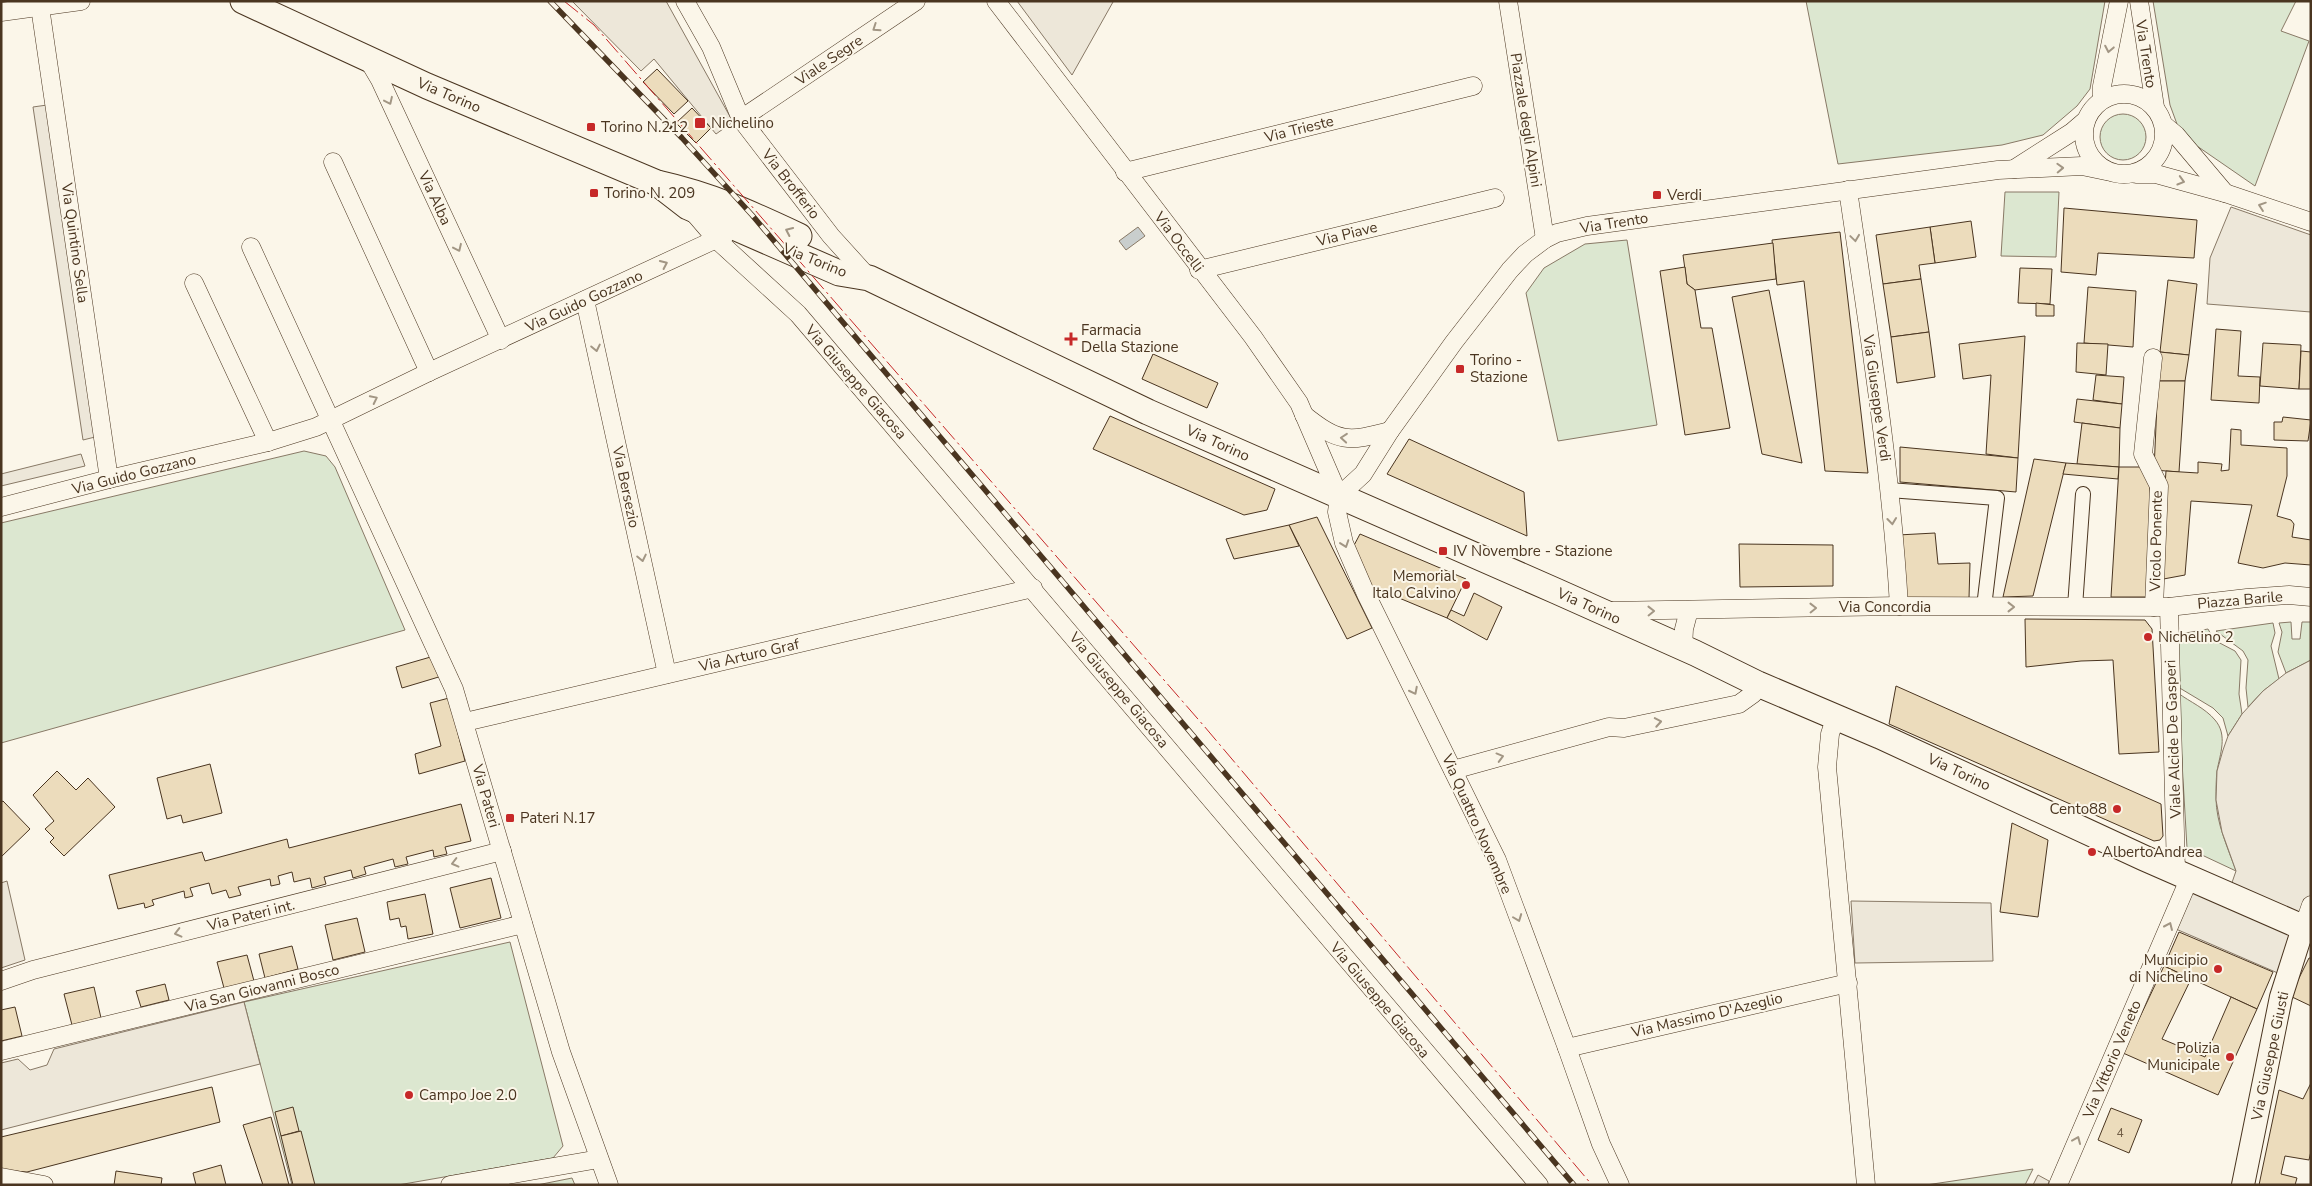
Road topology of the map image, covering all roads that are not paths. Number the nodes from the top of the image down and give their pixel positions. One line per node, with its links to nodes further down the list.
1 (80, 1): 9 (street)
2 (243, 1): 11 (main road, Via Torino)
3 (686, 1): 15 (street, Via Brofferio)
4 (916, 1): 15 (street, Viale Segre, one-way to 15)
5 (996, 1): 21 (street, Via Occelli)
6 (1508, 1): 29 (street, Piazzale degli Alpini)
7 (2119, 1): 13 (street, Via Trento, one-way to 13)
8 (2139, 1): 14 (street, Via Trento)
9 (40, 7): 10 (street); 42 (street, Via Quintino Sella)
10 (1, 12)
11 (367, 57): 23 (main road, Via Torino); 35 (street, Via Alba, one-way to 35)
12 (1473, 86): 21 (street, Via Trieste)
13 (2102, 100): 14 (street); 16 (street)
14 (2154, 107): 17 (street)
15 (741, 119): 32 (street, Via Brofferio)
16 (2086, 120): 19 (street, Via Trento); 20 (street)
17 (2164, 125): 22 (street); 25 (street)
18 (333, 162): 37 (street)
19 (2013, 169): 20 (street, Via Trento, one-way to 20); 24 (street, Via Trento)
20 (2106, 171): 22 (street)
21 (1125, 172): 31 (street, Via Occelli)
22 (2135, 174): 25 (street, one-way to 25)
23 (657, 183): 28 (main road, Via Torino); 32 (main road, Via Torino, one-way to 23)
24 (1848, 190): 29 (street, Via Trento); 43 (street, Via Giuseppe Verdi, one-way to 43)
25 (2225, 193): 27 (street, one-way to 25)
26 (1495, 198): 31 (street, Via Piave)
27 (2311, 222)
28 (728, 234): 32 (main road, Via Torino); 34 (street, Via Guido Gozzano, one-way to 28); 47 (street, Via Giuseppe Giacosa)
29 (1545, 239): 40 (street, Via Trento)
30 (251, 247): 39 (street)
31 (1199, 270): 38 (street, Via Occelli)
32 (869, 278): 45 (main road, Via Torino)
33 (194, 283): 41 (street)
34 (586, 300): 35 (street, Via Guido Gozzano); 56 (street, Via Bersezio, one-way to 56)
35 (500, 340): 37 (street, Via Guido Gozzano)
36 (2153, 358): 52 (street, Vicolo Ponente)
37 (429, 372): 39 (street, Via Guido Gozzano, one-way to 37)
38 (1304, 415): 40 (street, one-way to 38); 45 (street, Via Occelli)
39 (330, 420): 41 (street, Via Guido Gozzano); 59 (street, Via Pateri)
40 (1390, 431): 45 (street, Via Trento)
41 (268, 442): 42 (street, Via Guido Gozzano)
42 (109, 479): 46 (street, Via Guido Gozzano)
43 (1889, 490): 49 (street, Via Giuseppe Verdi, one-way to 49); 50 (street)
44 (2083, 494): 51 (street)
45 (1339, 496): 54 (main road, Via Torino); 60 (street, Via Quattro Novembre, one-way to 60)
46 (1, 507)
47 (1033, 588): 56 (street, Via Arturo Graf); 75 (street, Via Giuseppe Giacosa)
48 (2311, 597): 52 (street, Piazza Barile)
49 (1899, 606): 50 (street, Via Concordia); 53 (street, Via Concordia, one-way to 49)
50 (1984, 607): 51 (street, Via Concordia, one-way to 51)
51 (2075, 607): 52 (street, Via Concordia)
52 (2161, 607): 62 (street, Viale Alcide De Gasperi)
53 (1688, 610): 54 (street, Via Concordia, one-way to 53); 55 (street)
54 (1602, 612): 55 (main road, Via Torino)
55 (1683, 648): 57 (main road, Via Torino)
56 (667, 674): 59 (street, Via Arturo Graf)
57 (1758, 684): 58 (main road, Via Torino); 60 (street, one-way to 57)
58 (1836, 716): 62 (main road, Via Torino); 67 (street)
59 (465, 722): 61 (street, Via Pateri)
60 (1453, 770): 68 (street, Via Quattro Novembre, one-way to 68)
61 (502, 851): 64 (street, Via Pateri); 66 (street, Via Pateri int., one-way to 66)
62 (2183, 874): 65 (main road, Via Torino); 78 (street, Via Vittorio Veneto, one-way to 62)
63 (2311, 905): 65 (street)
64 (523, 924): 69 (street, Via San Giovanni Bosco); 70 (street, Via Pateri)
65 (2307, 930): 79 (street, Via Giuseppe Giusti)
66 (1, 981)
67 (1848, 983): 68 (street, Via Massimo D'Azeglio); 77 (street)
68 (1567, 1048): 76 (street, Via Quattro Novembre)
69 (1, 1051)
70 (599, 1159): 73 (street); 74 (street, Via Pateri)
71 (1, 1177): 72 (street)
72 (44, 1185)
73 (450, 1185)
74 (609, 1185)
75 (1539, 1185)
76 (1620, 1185)
77 (1866, 1185)
78 (2058, 1185)
79 (2243, 1185)

